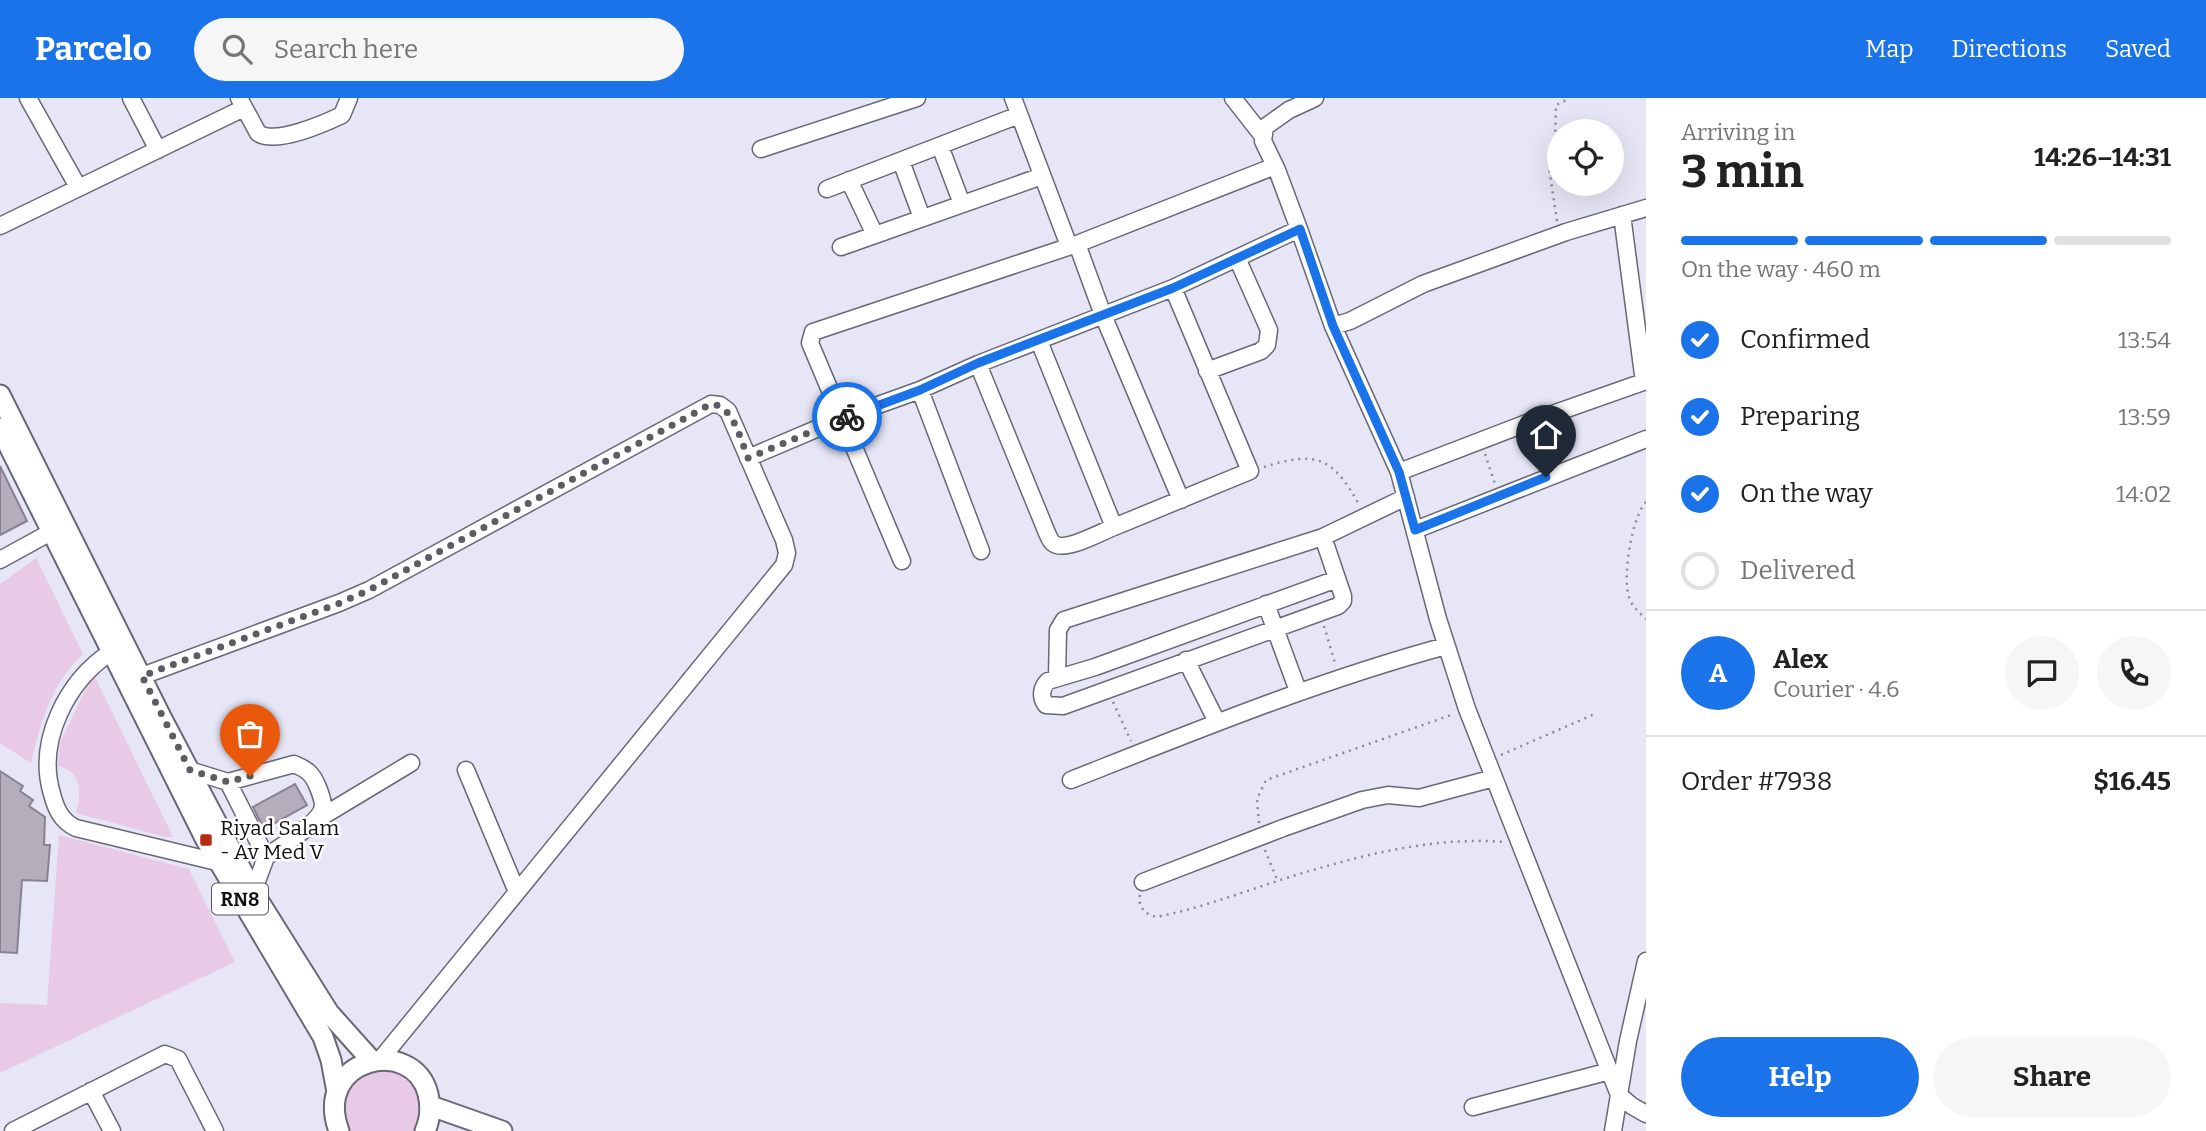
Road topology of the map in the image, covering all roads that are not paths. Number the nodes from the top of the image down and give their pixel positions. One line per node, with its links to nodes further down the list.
1 (28, 98): 18 (street)
2 (131, 98): 13 (street)
3 (349, 98): 8 (street)
4 (917, 98): 12 (street)
5 (1013, 98): 9 (street)
6 (1233, 98): 10 (street)
7 (1315, 98): 10 (street)
8 (241, 103): 13 (street)
9 (1019, 115): 11 (street); 16 (street)
10 (1262, 135): 15 (street)
11 (940, 146): 14 (street); 20 (street)
12 (761, 149)
13 (158, 150): 18 (street)
14 (901, 160): 17 (street); 23 (street)
15 (1276, 166): 25 (street); 27 (street)
16 (1042, 176): 20 (street); 27 (street)
17 (849, 180): 19 (street); 26 (street)
18 (78, 187): 24 (street)
19 (827, 189)
20 (962, 204): 23 (street)
21 (1646, 208): 22 (street)
22 (1622, 215): 31 (street); 33 (street)
23 (922, 218): 26 (street)
24 (0, 226)
25 (1300, 229): 29 (street); 33 (street)
26 (875, 235): 28 (street)
27 (1073, 245): 32 (street); 40 (street)
28 (841, 247)
29 (1237, 258): 30 (street); 36 (street)
30 (1173, 288): 32 (street); 36 (street)
31 (1640, 302): 37 (street)
32 (1103, 315): 34 (street); 46 (street)
33 (1333, 326): 44 (street)
34 (1039, 341): 35 (street); 47 (street)
35 (978, 363): 38 (street); 47 (street)
36 (1207, 371): 46 (street)
37 (1645, 382): 44 (street)
38 (920, 390): 40 (street); 51 (street)
39 (0, 395): 60 (main road, RN8)
40 (842, 418): 43 (street); 53 (street)
41 (0, 428): 49 (main road, RN8)
42 (1646, 439): 48 (street)
43 (748, 458): 60 (street); 75 (street)
44 (1399, 472): 45 (street)
45 (1406, 497): 48 (street); 50 (street)
46 (1181, 500): 47 (street)
47 (1114, 527)
48 (1415, 530): 57 (street)
49 (51, 532): 52 (street); 58 (main road, RN8)
50 (1323, 537): 54 (street); 61 (street)
51 (981, 551)
52 (0, 560)
53 (902, 561)
54 (1337, 579): 55 (street); 56 (street)
55 (1266, 604): 56 (street); 61 (street)
56 (1275, 628): 59 (street); 62 (street)
57 (1446, 646): 62 (street); 67 (street)
58 (111, 652): 72 (main road, RN8); 72 (street)
59 (1186, 660): 61 (street); 63 (street)
60 (142, 676): 65 (main road, RN8)
61 (1057, 678)
62 (1298, 691): 63 (street)
63 (1217, 722): 68 (street)
64 (411, 763): 70 (street)
65 (190, 770): 69 (street); 74 (main road, RN8)
66 (466, 770): 75 (street)
67 (1494, 778): 73 (street); 78 (street)
68 (1070, 780)
69 (228, 782): 70 (street); 71 (street)
70 (316, 821): 71 (street)
71 (267, 857): 74 (street)
72 (217, 862): 80 (main road, RN8)
73 (1143, 881)
74 (253, 892): 77 (main road, RN8)
75 (517, 892): 77 (street)
76 (1646, 961): 81 (street)
77 (376, 1060): 80 (main road); 82 (main road)
78 (1610, 1071): 81 (street); 83 (street)
79 (91, 1091): 85 (street); 86 (street); 87 (street)
80 (337, 1092): 88 (main road, RN8)
81 (1619, 1095): 84 (street); 91 (street)
82 (431, 1106): 89 (main road); 90 (main road)
83 (1473, 1108)
84 (1646, 1114)
85 (13, 1131)
86 (112, 1131)
87 (215, 1131)
88 (339, 1131)
89 (425, 1131)
90 (502, 1131)
91 (1613, 1131)

